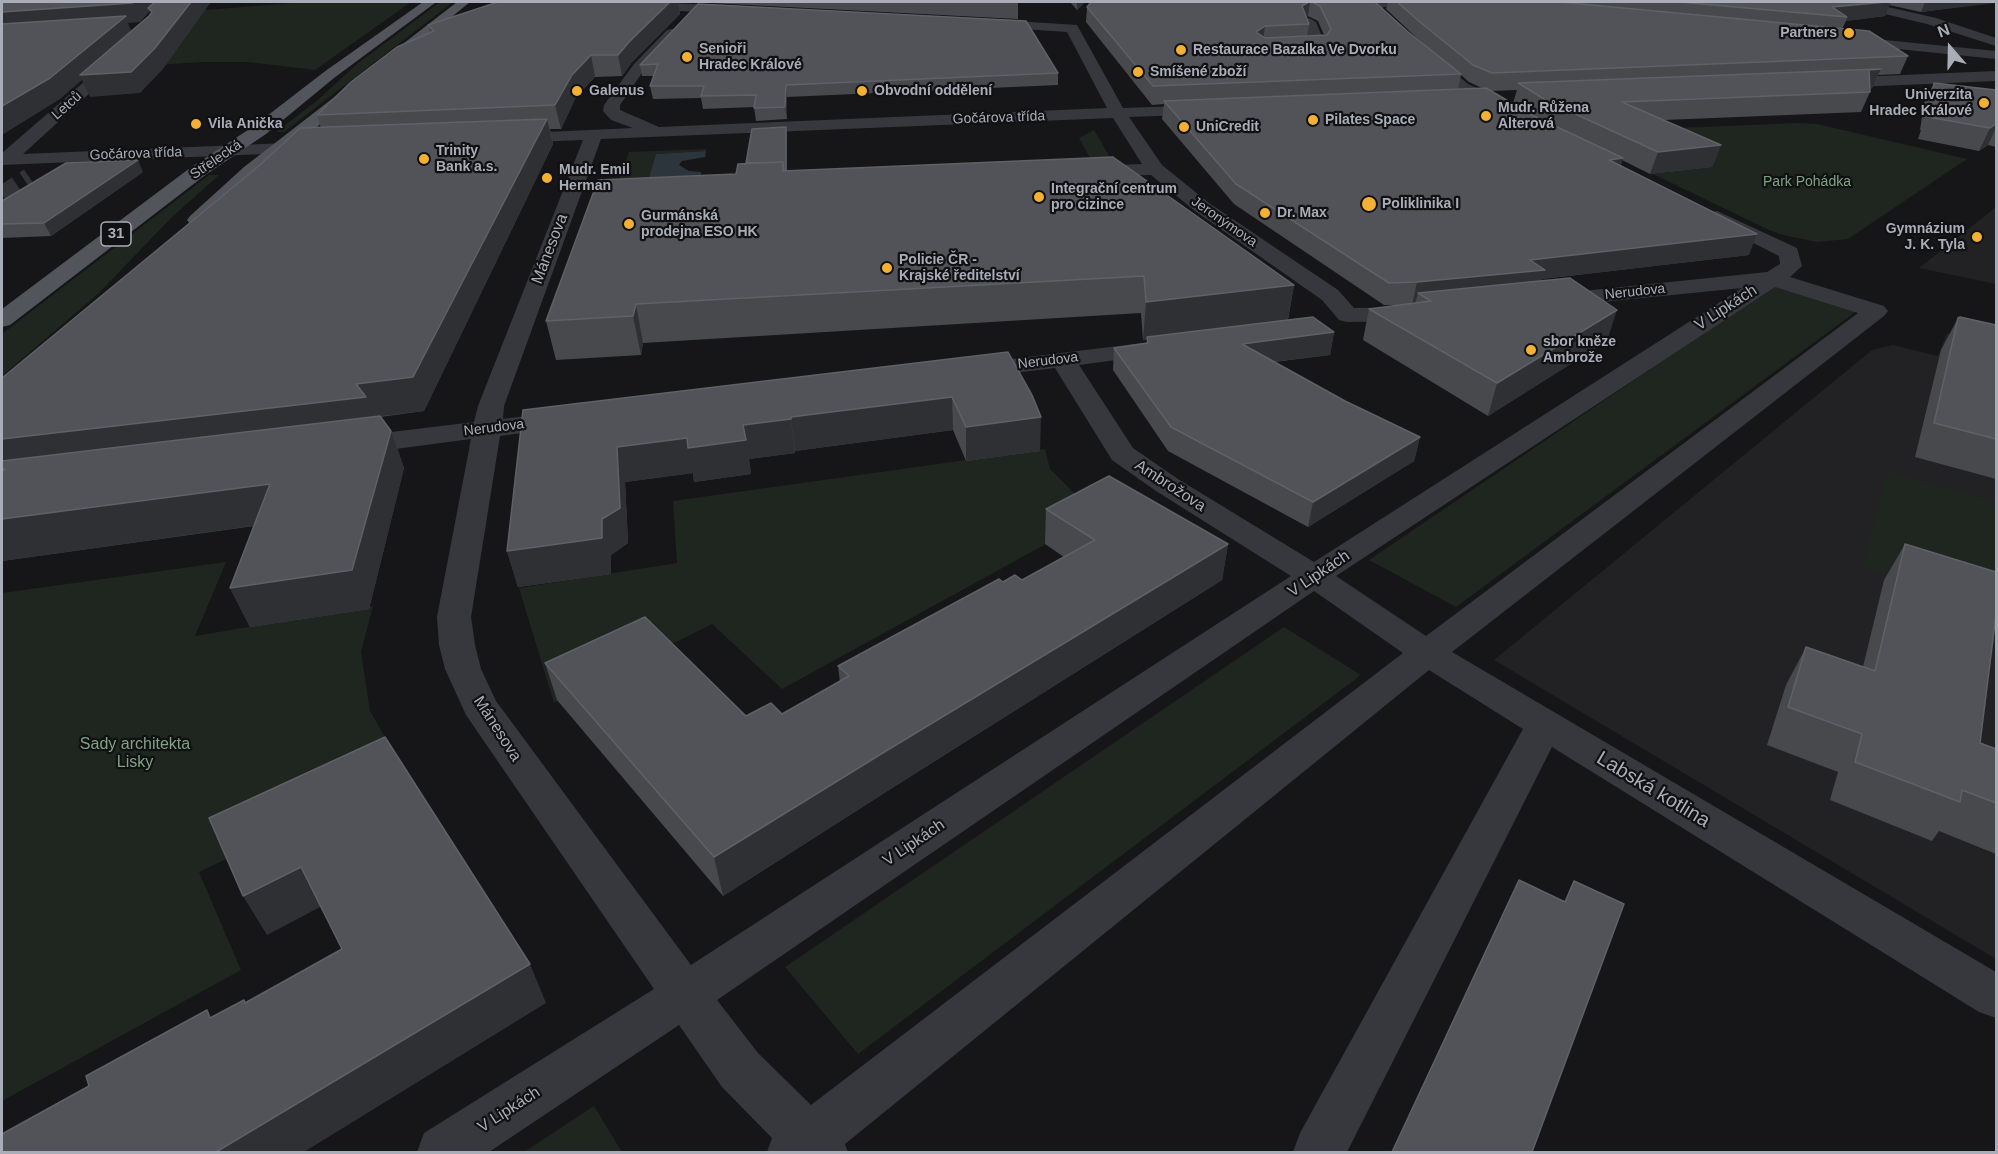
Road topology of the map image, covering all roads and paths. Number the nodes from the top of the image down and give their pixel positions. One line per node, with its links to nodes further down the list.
1 (431, 2): 35 (main road, Střelecká / 31)
2 (464, 2): 34 (main road, Střelecká)
3 (576, 2): 7 (street)
4 (1332, 2): 8 (street)
5 (1388, 2): 8 (street)
6 (1852, 2): 10 (street)
7 (699, 4): 9 (street); 30 (street)
8 (1373, 6): 11 (street)
9 (750, 10)
10 (1914, 17): 15 (street); 17 (street)
11 (1386, 19)
12 (970, 22): 28 (street, Jeronýmova)
13 (1309, 22): 19 (street)
14 (1826, 38): 17 (street)
15 (1996, 42)
16 (1410, 43): 25 (street)
17 (1872, 43): 20 (street); 21 (street)
18 (134, 45): 37 (street, Letců)
19 (1275, 47)
20 (1996, 55)
21 (1906, 69)
22 (1996, 76): 23 (street)
23 (1816, 84)
24 (1513, 96): 25 (street)
25 (1485, 98): 26 (street); 29 (street)
26 (1449, 99)
27 (1224, 108): 28 (street, Gočárova třída)
28 (1118, 113): 30 (street, Gočárova třída); 38 (street, Jeronýmova)
29 (1520, 117)
30 (661, 132): 31 (street, Gočárova třída)
31 (594, 135): 32 (street, Gočárova třída); 51 (street, Mánesova)
32 (495, 139)
33 (329, 146): 34 (street, Gočárova třída)
34 (281, 148): 35 (street, Gočárova třída); 42 (main road, Střelecká)
35 (232, 150): 36 (street, Gočárova třída); 46 (main road, Střelecká / 31)
36 (57, 157): 37 (street, Gočárova třída); 40 (street)
37 (4, 159)
38 (1155, 169): 39 (street); 45 (street, Jeronýmova)
39 (1072, 173)
40 (28, 177)
41 (1697, 207): 43 (street)
42 (184, 232)
43 (1771, 278): 44 (street, Nerudova); 53 (street, V Lipkách); 54 (street, V Lipkách)
44 (1535, 302)
45 (1434, 312)
46 (2, 320)
47 (1184, 345): 48 (street, Nerudova)
48 (1062, 359): 49 (street, Nerudova); 53 (street, Ambrožova)
49 (946, 373)
50 (595, 416): 51 (street, Nerudova)
51 (485, 429): 52 (street, Nerudova); 56 (street, Mánesova)
52 (322, 450)
53 (1314, 576): 54 (street, Labská kotlina); 56 (street, V Lipkách)
54 (1427, 654): 55 (street, Labská kotlina); 58 (street, V Lipkách)
55 (1544, 725): 57 (street, Labská kotlina); 60 (street)
56 (685, 995): 58 (street, Mánesova); 59 (street, V Lipkách)
57 (1996, 997)
58 (809, 1148)
59 (443, 1152)
60 (1319, 1152)

